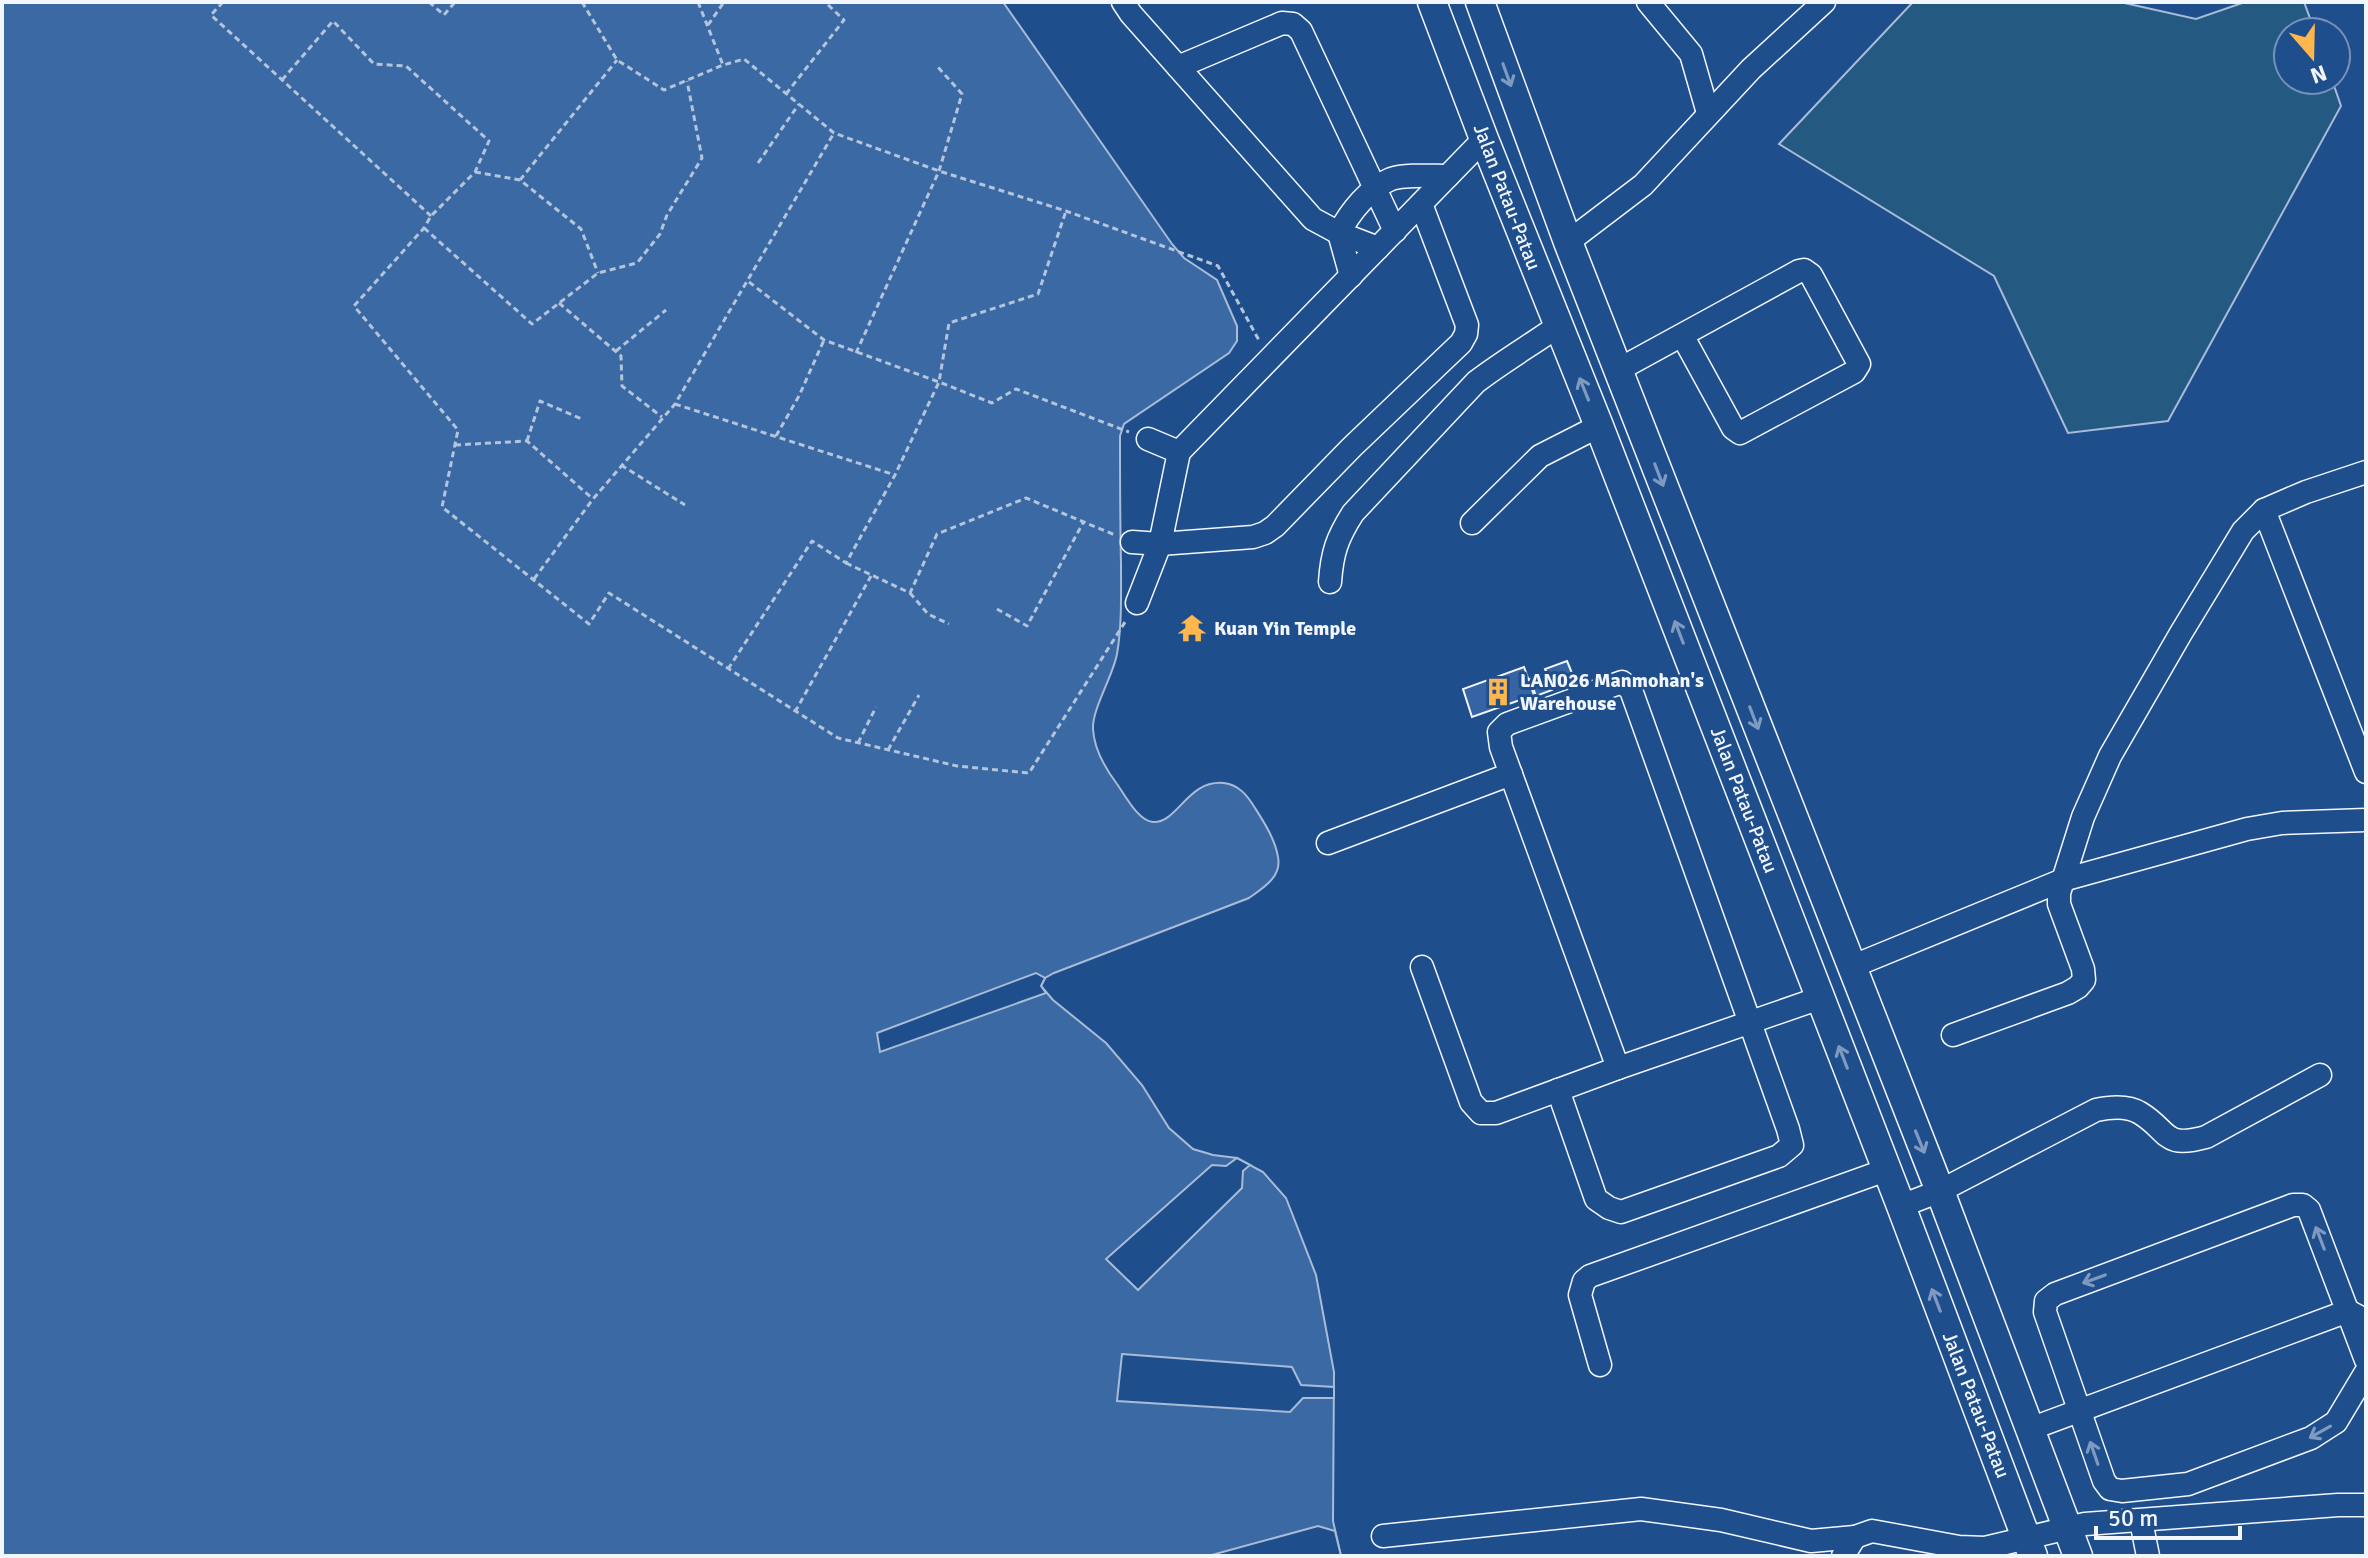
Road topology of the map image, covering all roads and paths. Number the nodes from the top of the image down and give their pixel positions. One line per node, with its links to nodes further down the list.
1 (223, 2): 18 (path)
2 (429, 2): 3 (path)
3 (455, 2)
4 (582, 2): 14 (path)
5 (698, 2): 13 (path)
6 (724, 2): 13 (path)
7 (825, 2): 20 (path)
8 (1123, 2): 17 (street)
9 (1432, 2): 24 (main road, Jalan Patau-Patau)
10 (1480, 2): 37 (main road, Jalan Patau-Patau, one-way to 37)
11 (1648, 2): 22 (street)
12 (1824, 2): 22 (street)
13 (708, 25): 15 (path)
14 (617, 60): 19 (path); 29 (path)
15 (723, 65): 19 (path); 20 (path)
16 (937, 66): 26 (path)
17 (1178, 67): 30 (street); 36 (street)
18 (282, 80): 27 (path); 33 (path)
19 (687, 81): 39 (path)
20 (786, 94): 21 (path)
21 (799, 104): 23 (path); 25 (path)
22 (1708, 113): 37 (street)
23 (834, 133): 26 (path); 41 (path)
24 (1484, 139): 28 (street); 44 (main road, Jalan Patau-Patau)
25 (758, 163)
26 (939, 171): 32 (path); 48 (path)
27 (475, 172): 29 (path); 33 (path)
28 (1448, 176): 30 (street); 31 (street)
29 (520, 180): 39 (path)
30 (1375, 188): 35 (street); 36 (street)
31 (1421, 204): 35 (street); 70 (street)
32 (1066, 211): 49 (path); 51 (path)
33 (431, 216): 34 (path)
34 (424, 228): 42 (path); 59 (path)
35 (1395, 231): 38 (street)
36 (1339, 233): 38 (street); 40 (street)
37 (1568, 242): 50 (main road, Jalan Patau-Patau)
38 (1378, 248): 40 (street)
39 (598, 273): 42 (path)
40 (1351, 276): 49 (street)
41 (748, 281): 46 (path); 52 (path)
42 (559, 303): 47 (path)
43 (666, 310): 47 (path)
44 (1558, 326): 55 (main road, Jalan Patau-Patau, one-way to 44); 74 (street)
45 (1682, 335): 45 (street); 50 (street)
46 (824, 340): 48 (path); 56 (path)
47 (615, 351): 53 (path)
48 (856, 353): 51 (path)
49 (1269, 359): 60 (street)
50 (1618, 370): 91 (main road, Jalan Patau-Patau, one-way to 91)
51 (939, 382): 57 (path); 63 (path)
52 (675, 404): 53 (path); 56 (path)
53 (662, 417): 61 (path)
54 (584, 420): 58 (path)
55 (1599, 426): 68 (street); 92 (main road, Jalan Patau-Patau, one-way to 55)
56 (776, 436): 63 (path)
57 (1148, 439): 60 (street)
58 (527, 441): 59 (path); 64 (path)
59 (455, 445): 73 (path)
60 (1179, 452): 70 (street)
61 (621, 465): 64 (path); 65 (path)
62 (2366, 472): 66 (street)
63 (895, 475): 71 (path)
64 (593, 499): 73 (path)
65 (685, 505)
66 (2264, 510): 85 (street); 89 (street)
67 (1084, 521): 69 (path); 75 (path); 77 (path)
68 (1472, 523)
69 (1132, 542): 70 (street)
70 (1160, 544): 76 (street)
71 (846, 563): 72 (path); 79 (path)
72 (872, 575): 75 (path); 82 (path)
73 (534, 579): 79 (path)
74 (1330, 582)
75 (910, 593): 78 (path)
76 (1137, 603): 84 (path)
77 (997, 609)
78 (949, 624)
79 (728, 669): 82 (path)
80 (919, 695): 84 (path)
81 (876, 707): 83 (path)
82 (795, 712): 83 (path)
83 (858, 743): 84 (path)
84 (888, 750)
85 (2366, 772)
86 (1511, 774): 88 (street); 93 (street); 95 (street)
87 (2366, 820): 89 (street)
88 (1328, 843)
89 (2063, 880): 91 (street); 94 (street)
90 (1422, 967): 97 (street)
91 (1851, 967): 99 (main road, Jalan Patau-Patau, one-way to 99)
92 (1820, 998): 93 (street); 98 (main road, Jalan Patau-Patau, one-way to 92)
93 (1749, 1023): 95 (street); 97 (street)
94 (1953, 1035)
95 (1618, 1068): 97 (street)
96 (2320, 1075): 99 (street)
97 (1558, 1090)
98 (1886, 1170): 100 (main road, Jalan Patau-Patau); 103 (street)
99 (1940, 1191): 100 (street); 107 (main road, Jalan Patau-Patau)
100 (1901, 1206): 113 (main road, Jalan Patau-Patau, one-way to 100)
101 (2357, 1316): 102 (street); 106 (street); 106 (street, one-way to 106)
102 (2366, 1360)
103 (1600, 1365)
104 (2366, 1372): 105 (street)
105 (2357, 1397): 106 (street, one-way to 106)
106 (2079, 1410): 107 (street)
107 (2030, 1429): 110 (main road, Jalan Patau-Patau)
108 (2366, 1505): 109 (street)
109 (2141, 1521): 110 (street); 115 (street)
110 (2067, 1528): 113 (street); 114 (main road, Jalan Patau-Patau)
111 (1383, 1536): 112 (street)
112 (1849, 1547): 113 (street)
113 (2030, 1547)
114 (2078, 1556)
115 (2148, 1556)

